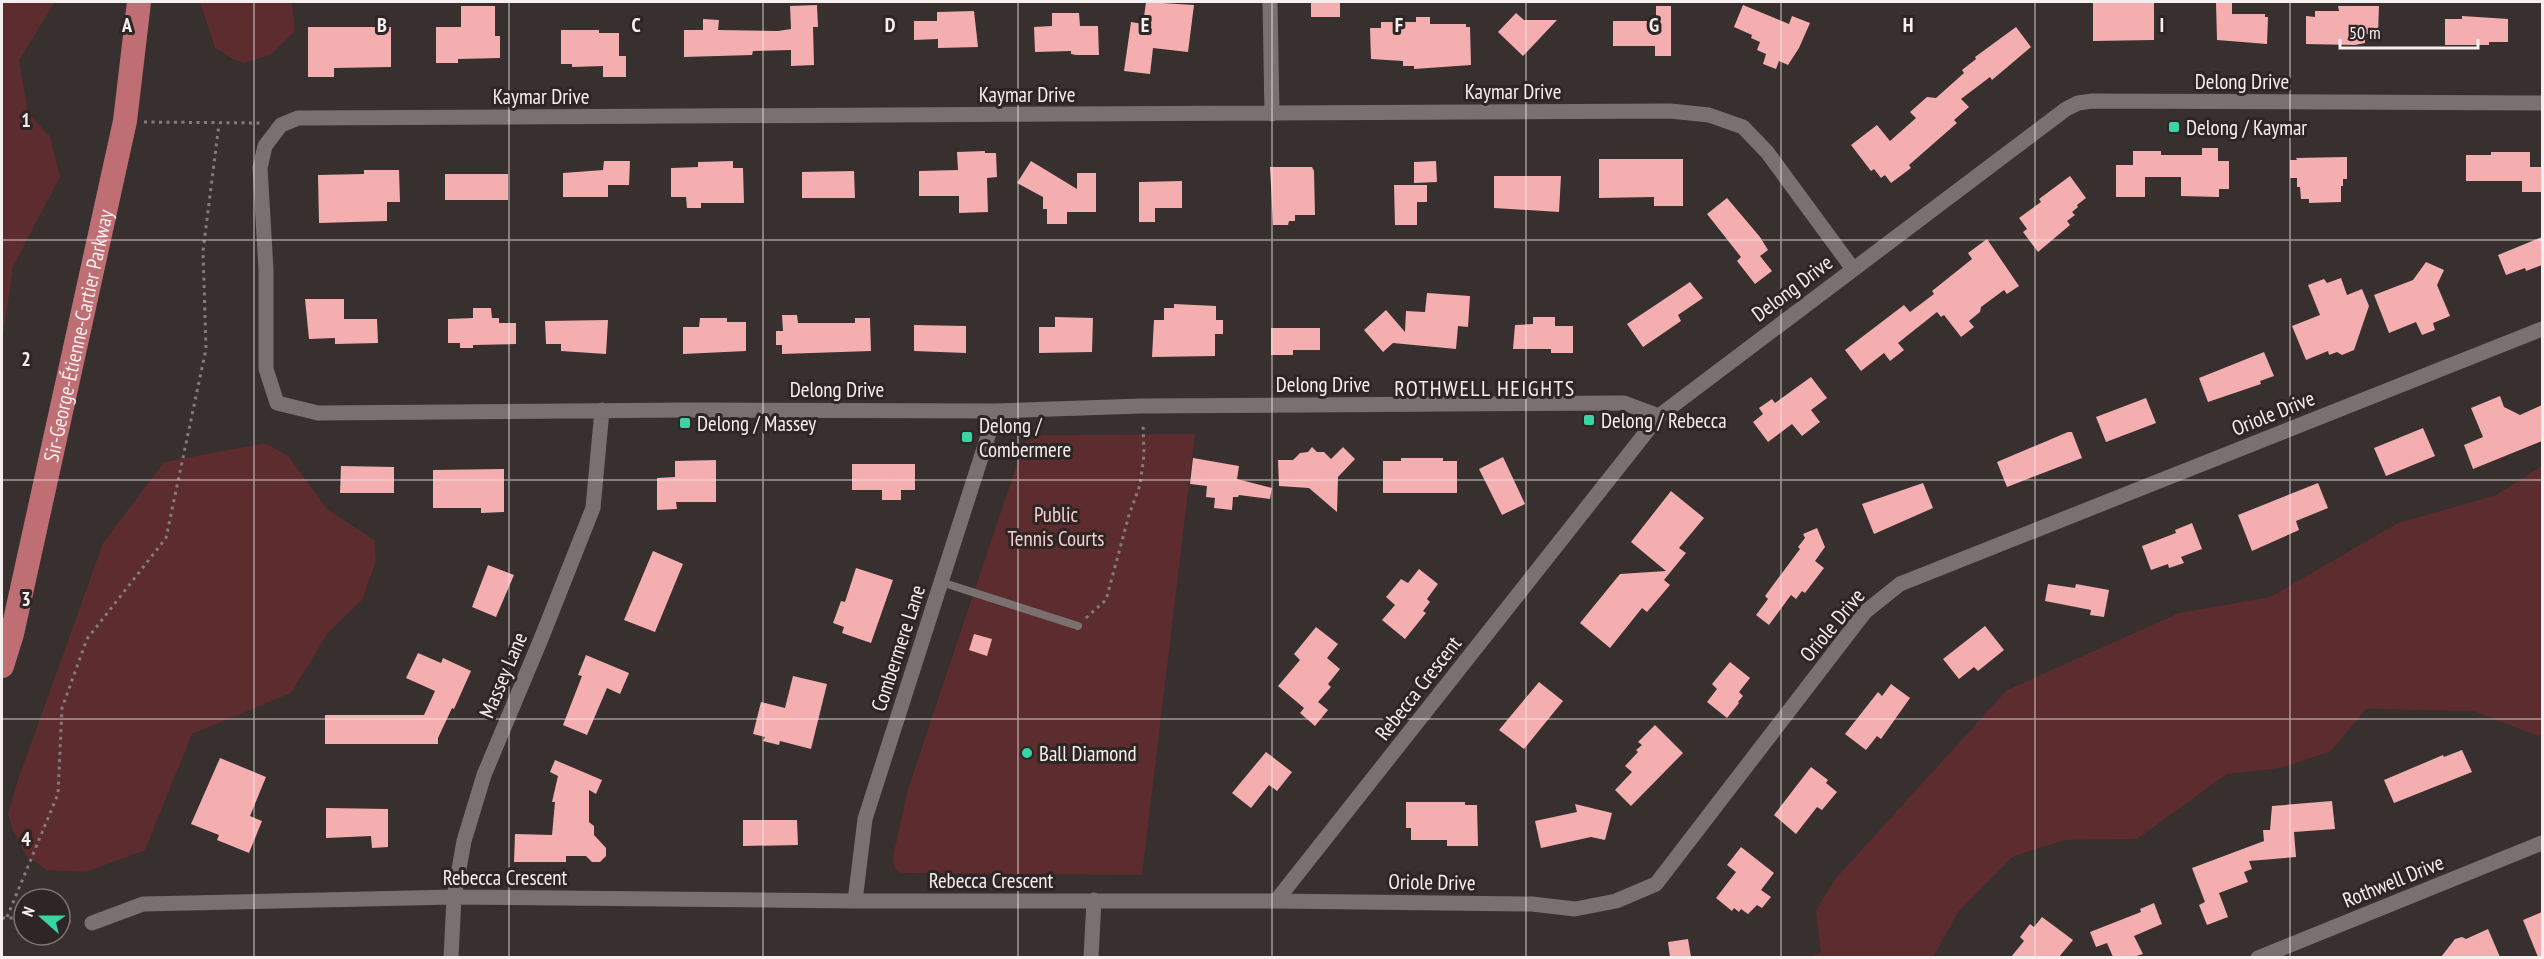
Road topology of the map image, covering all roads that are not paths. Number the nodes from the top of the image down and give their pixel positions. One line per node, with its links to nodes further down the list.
1 (139, 2): 13 (main road, Sir-George-Étienne-Cartier Parkway)
2 (1270, 2): 4 (street)
3 (2542, 103): 6 (street, Delong Drive)
4 (1272, 114): 5 (street, Kaymar Drive); 6 (street, Kaymar Drive)
5 (266, 269): 8 (street, Delong Drive)
6 (1853, 269): 10 (street, Delong Drive)
7 (2542, 329): 18 (street, Oriole Drive)
8 (602, 410): 9 (street, Delong Drive); 15 (street, Massey Lane)
9 (996, 411): 10 (street, Delong Drive); 11 (street, Combermere Lane)
10 (1659, 416): 18 (street, Rebecca Crescent)
11 (941, 582): 12 (lane); 17 (street, Combermere Lane)
12 (1078, 626)
13 (2, 666)
14 (2542, 843): 22 (street, Rothwell Drive)
15 (454, 897): 17 (street, Rebecca Crescent); 19 (street, Rebecca Crescent); 20 (street, Massey Lane)
16 (1094, 900): 17 (street, Rebecca Crescent); 18 (street, Rebecca Crescent); 21 (street)
17 (855, 901)
18 (1276, 901)
19 (92, 923)
20 (451, 957)
21 (1091, 957)
22 (2258, 957)

